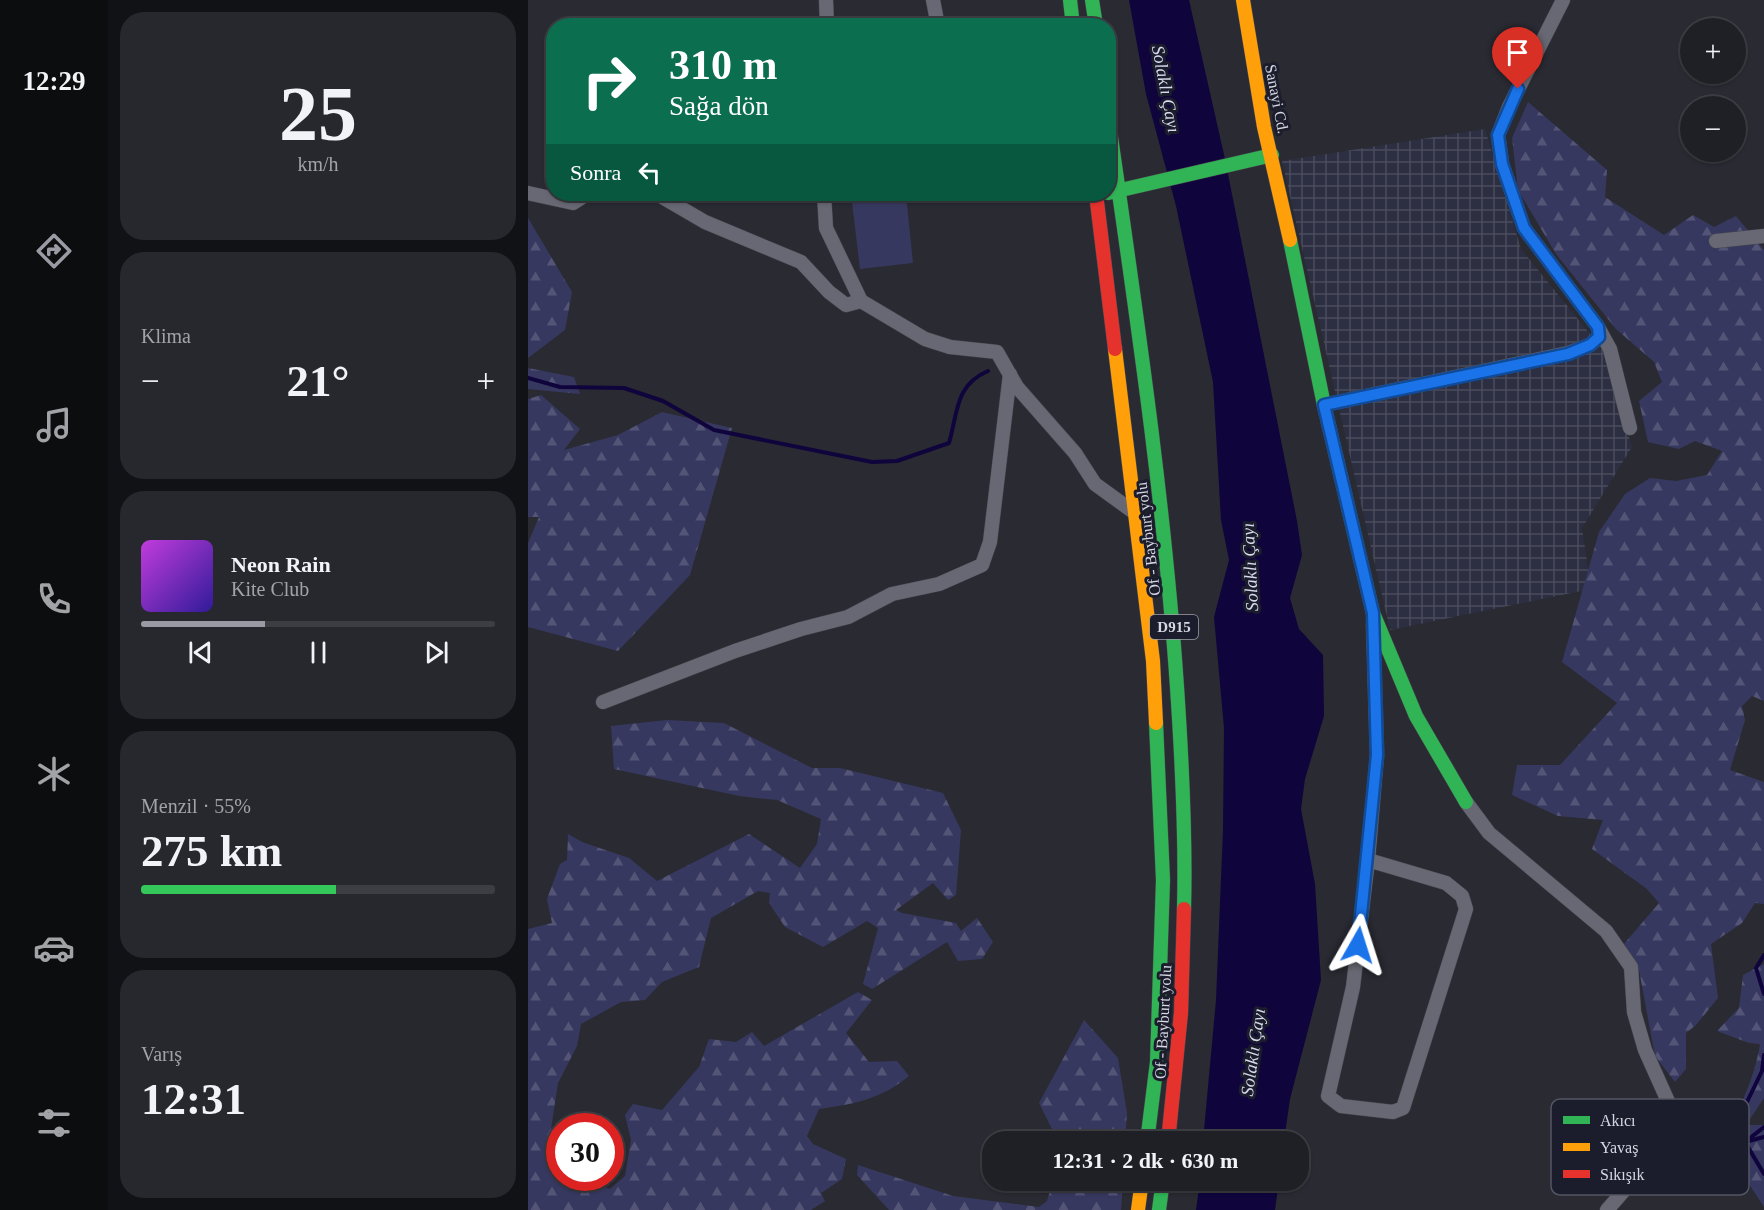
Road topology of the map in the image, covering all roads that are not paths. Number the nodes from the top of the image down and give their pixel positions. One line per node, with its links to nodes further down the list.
1 (826, 0): 8 (street)
2 (933, 0): 9 (street)
3 (1070, 0): 10 (main road)
4 (1092, 0): 11 (main road)
5 (1243, 0): 12 (main road, Sanayi Cd.)
6 (1255, 0): 12 (main road, Sanayi Cd.)
7 (1563, 0): 23 (street)
8 (826, 18)
9 (936, 18)
10 (1072, 18)
11 (1095, 18)
12 (1272, 155): 13 (main road); 25 (main road)
13 (1116, 190)
14 (528, 193): 15 (street)
15 (546, 197)
16 (669, 201): 22 (street)
17 (824, 201): 22 (street)
18 (1110, 201): 27 (main road, Of - Bayburt yolu / D915)
19 (1110, 201): 34 (main road, Of - Bayburt yolu / D915)
20 (1764, 236): 21 (street)
21 (1716, 242)
22 (861, 301): 24 (street)
23 (1598, 327): 25 (street); 26 (street)
24 (1010, 374): 27 (street); 29 (street)
25 (1324, 405): 28 (main road)
26 (1630, 428)
27 (1135, 513): 33 (main road, Of - Bayburt yolu / D915)
28 (1373, 613): 30 (main road); 31 (street)
29 (603, 702)
30 (1466, 802): 32 (street)
31 (1368, 860): 31 (street)
32 (1667, 1099)
33 (1148, 1131)
34 (1169, 1131)
35 (1141, 1191): 38 (main road)
36 (1162, 1191): 39 (main road)
37 (1620, 1195): 40 (street)
38 (1138, 1210)
39 (1159, 1210)
40 (1607, 1210)

